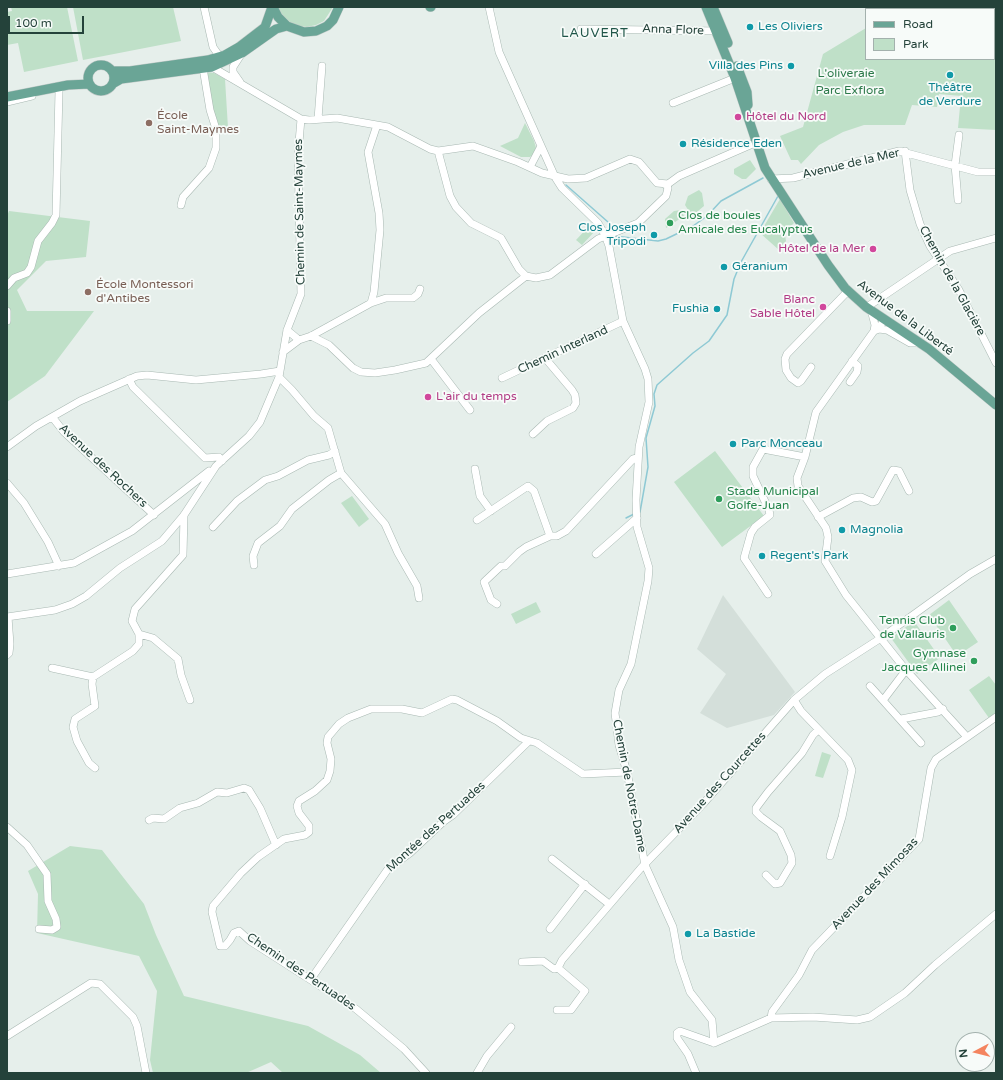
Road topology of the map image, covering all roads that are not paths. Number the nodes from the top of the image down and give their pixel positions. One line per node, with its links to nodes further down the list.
1 (204, 7): 10 (street)
2 (272, 7): 7 (main road); 12 (main road)
3 (339, 7): 7 (main road)
4 (489, 7): 32 (street, Chemin de Notre-Dame)
5 (706, 7): 9 (main road, Avenue de la Liberté)
6 (713, 7): 26 (main road)
7 (287, 26): 11 (main road)
8 (581, 29): 9 (street, Anna Flore)
9 (716, 31): 16 (main road, Avenue de la Liberté)
10 (214, 48): 12 (street); 13 (street)
11 (242, 53): 13 (main road); 20 (street)
12 (220, 57): 13 (main road)
13 (208, 65): 15 (main road); 18 (main road); 20 (street); 42 (street)
14 (322, 66): 28 (street)
15 (112, 71): 17 (main road); 18 (main road)
16 (735, 78): 25 (street); 26 (main road, Avenue de la Liberté)
17 (88, 80): 18 (main road); 19 (main road); 21 (main road)
18 (114, 83)
19 (68, 85): 22 (street); 23 (main road)
20 (244, 86): 27 (street)
21 (7, 91)
22 (59, 91): 24 (street); 47 (street)
23 (7, 97)
24 (7, 102)
25 (673, 104)
26 (747, 113): 31 (main road, Avenue de la Liberté)
27 (301, 119): 28 (street); 59 (street, Chemin de Saint-Maymes)
28 (318, 119): 29 (street)
29 (377, 125): 33 (street); 50 (street)
30 (959, 135): 35 (street)
31 (756, 142): 39 (main road, Avenue de la Liberté); 40 (street)
32 (541, 146): 36 (street); 38 (street, Chemin de Notre-Dame)
33 (438, 151): 36 (street); 46 (street)
34 (905, 152): 35 (street, Avenue de la Mer); 39 (street, Avenue de la Mer); 45 (street, Chemin de la Glacière)
35 (955, 164): 37 (street, Avenue de la Mer); 41 (street)
36 (530, 167): 38 (street)
37 (996, 172)
38 (555, 177): 40 (street); 43 (street, Chemin de Notre-Dame)
39 (771, 179): 49 (main road, Avenue de la Liberté)
40 (665, 184): 43 (street)
41 (958, 200)
42 (181, 205)
43 (610, 233): 46 (street); 57 (street, Chemin de Notre-Dame)
44 (996, 238): 45 (street)
45 (938, 258): 53 (street); 67 (street, Chemin de la Glacière)
46 (526, 276): 65 (street)
47 (7, 286)
48 (420, 289): 51 (street)
49 (848, 291): 53 (main road, Avenue de la Liberté); 68 (street)
50 (374, 292): 51 (street); 52 (street)
51 (382, 299): 52 (street)
52 (371, 302): 60 (street)
53 (869, 309): 55 (main road, Avenue de la Liberté); 58 (street)
54 (7, 311): 56 (street)
55 (884, 319): 58 (street); 62 (main road, Avenue de la Liberté)
56 (7, 321)
57 (624, 321): 64 (street, Chemin Interland); 80 (street, Chemin de Notre-Dame)
58 (876, 328): 62 (street); 66 (street)
59 (287, 330): 61 (street); 63 (street, Chemin de Saint-Maymes)
60 (311, 336): 61 (street); 65 (street)
61 (299, 340): 63 (street)
62 (920, 343): 74 (main road, Avenue de la Liberté)
63 (283, 352): 70 (street, Chemin de Saint-Maymes)
64 (545, 358): 71 (street, Chemin Interland); 77 (street)
65 (431, 359): 75 (street)
66 (852, 361): 73 (street); 81 (street)
67 (996, 363)
68 (811, 367)
69 (261, 374): 70 (street); 70 (street); 72 (street)
70 (279, 377): 79 (street); 82 (street, Chemin de Saint-Maymes)
71 (502, 378)
72 (129, 379): 76 (street); 82 (street)
73 (850, 382)
74 (996, 405)
75 (470, 410)
76 (53, 418): 78 (street); 89 (street, Avenue des Rochers)
77 (533, 434)
78 (7, 447)
79 (335, 451): 85 (street); 94 (street)
80 (637, 458): 92 (street, Chemin de Notre-Dame); 95 (street)
81 (805, 458): 91 (street); 101 (street)
82 (222, 461): 83 (street, Chemin de Saint-Maymes)
83 (216, 466): 89 (street); 90 (street, Chemin de Saint-Maymes)
84 (475, 469): 88 (street)
85 (342, 473): 98 (street); 102 (street)
86 (7, 483): 99 (street)
87 (909, 491): 91 (street)
88 (491, 511): 93 (street); 95 (street)
89 (154, 515): 99 (street)
90 (184, 515): 104 (street, Chemin de Saint-Maymes); 105 (street)
91 (818, 517): 106 (street)
92 (637, 518): 96 (street); 123 (street, Chemin de Notre-Dame)
93 (477, 520)
94 (213, 527)
95 (550, 536): 103 (street)
96 (596, 554)
97 (996, 559): 106 (street, Avenue des Courcettes)
98 (254, 565)
99 (59, 566): 100 (street)
100 (7, 574)
101 (768, 594)
102 (419, 598)
103 (497, 604)
104 (8, 617): 107 (street)
105 (139, 634): 110 (street); 113 (street)
106 (881, 638): 109 (street); 114 (street, Avenue des Courcettes)
107 (7, 655)
108 (52, 668): 110 (street)
109 (906, 670): 112 (street); 115 (street)
110 (93, 677): 122 (street)
111 (870, 686): 112 (street)
112 (884, 699): 117 (street)
113 (190, 700)
114 (794, 700): 118 (street); 129 (street, Avenue des Courcettes)
115 (943, 709): 117 (street); 119 (street)
116 (996, 717): 119 (street, Avenue des Mimosas)
117 (901, 719): 121 (street)
118 (818, 730): 127 (street); 130 (street)
119 (967, 737): 140 (street, Avenue des Mimosas)
120 (529, 741): 123 (street, Chemin des Pertuades); 126 (street, Chemin des Pertuades); 138 (street, Montée des Pertuades)
121 (921, 743)
122 (95, 768)
123 (627, 772): 129 (street, Chemin de Notre-Dame)
124 (149, 820): 126 (street)
125 (7, 827): 134 (street)
126 (276, 844): 138 (street, Chemin des Pertuades)
127 (830, 856)
128 (552, 859): 131 (street)
129 (645, 865): 132 (street, Avenue des Courcettes); 143 (street, Chemin de Notre-Dame)
130 (766, 875)
131 (585, 884): 132 (street); 135 (street)
132 (609, 904): 137 (street, Avenue des Courcettes)
133 (996, 914): 140 (street)
134 (39, 929)
135 (550, 929)
136 (522, 962): 137 (street)
137 (558, 968): 139 (street)
138 (311, 979): 145 (street, Chemin des Pertuades)
139 (556, 1010)
140 (771, 1018): 143 (street)
141 (511, 1027): 146 (street)
142 (7, 1036): 144 (street)
143 (714, 1043): 147 (street)
144 (146, 1073)
145 (426, 1073)
146 (477, 1073)
147 (696, 1073)

